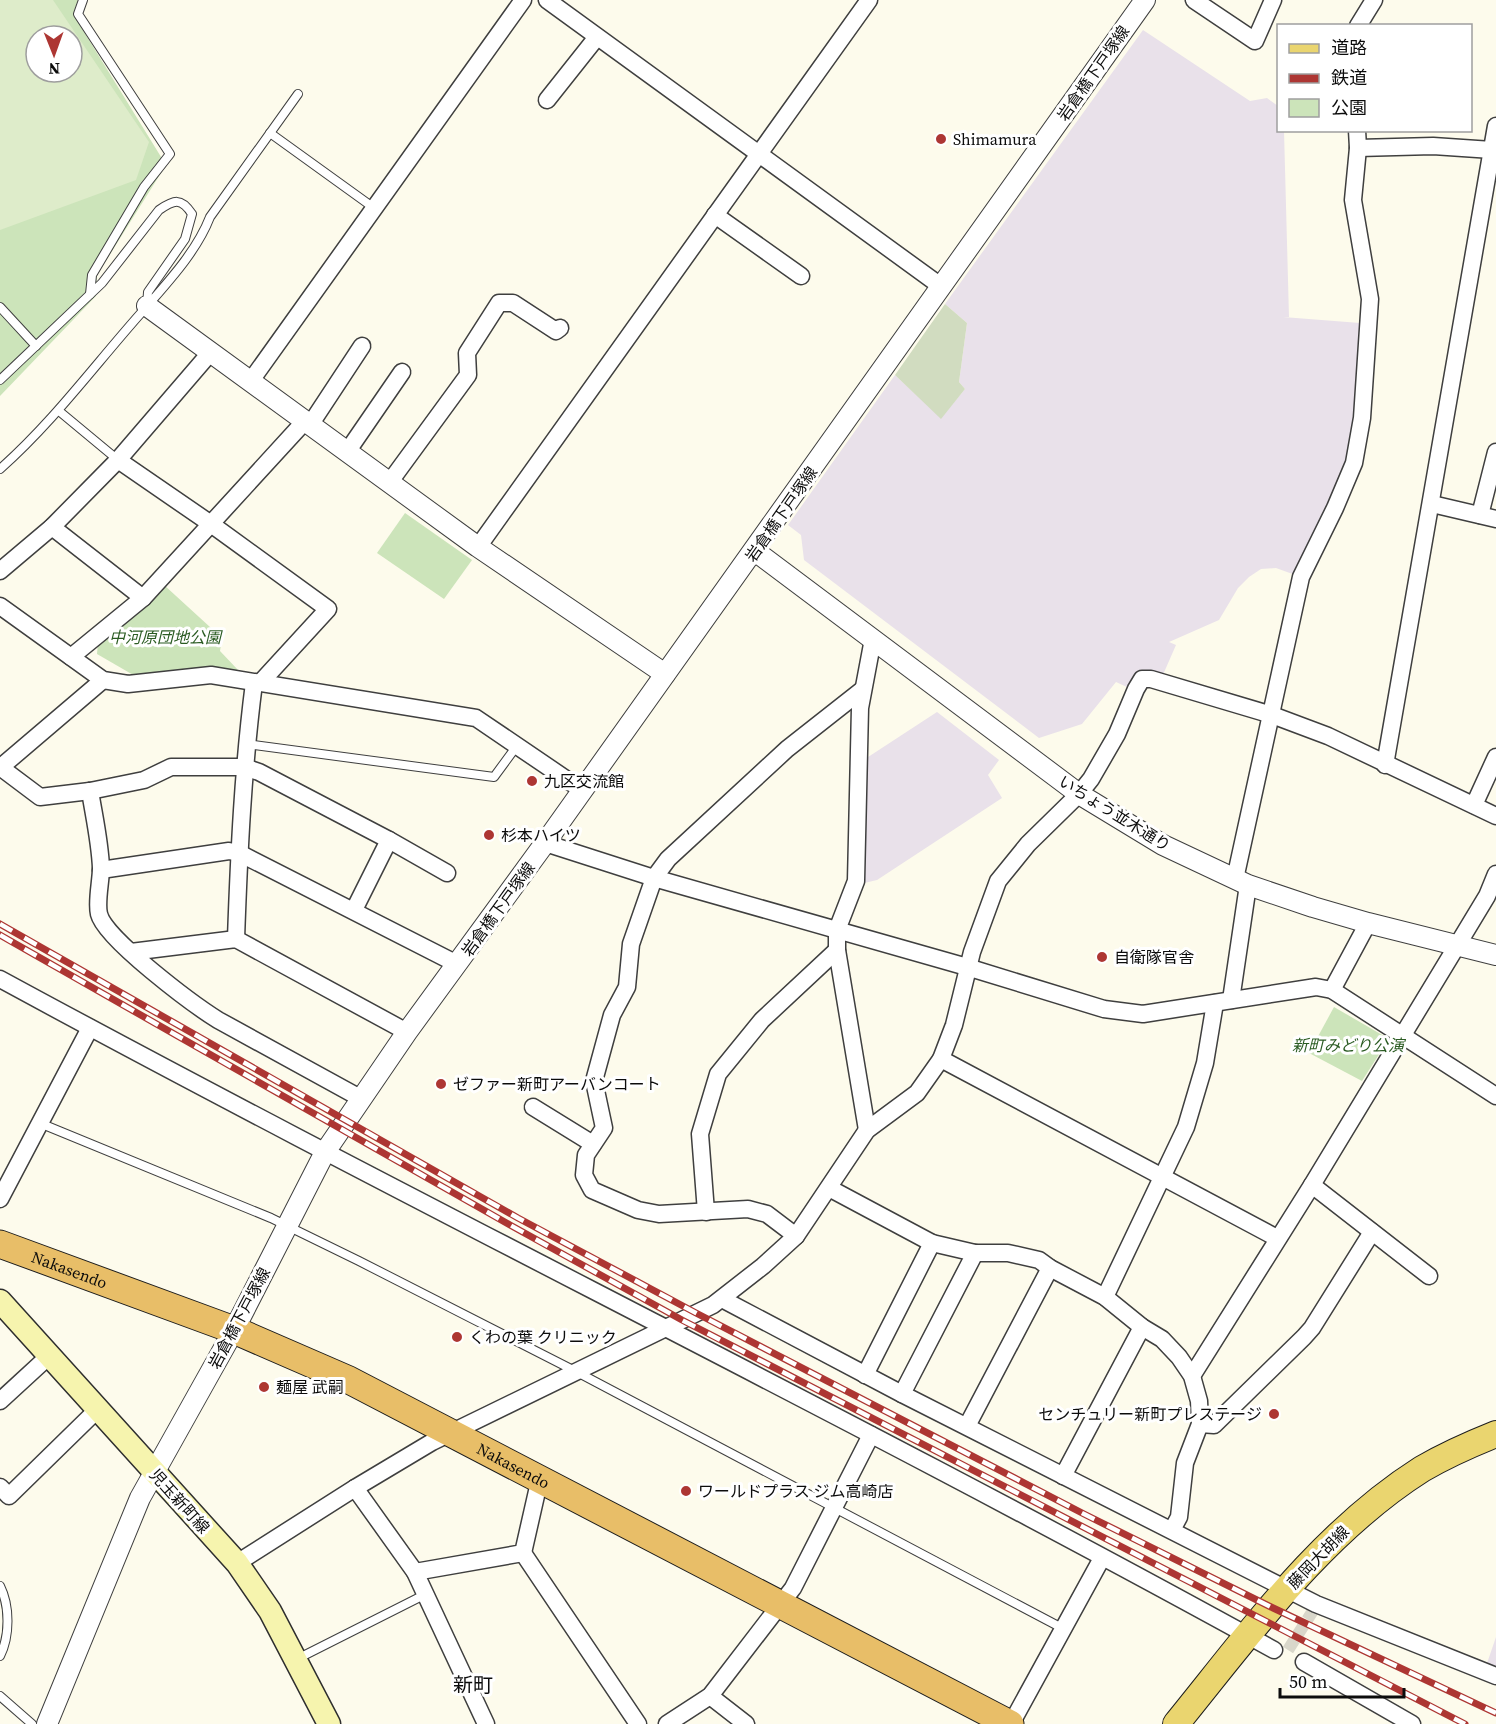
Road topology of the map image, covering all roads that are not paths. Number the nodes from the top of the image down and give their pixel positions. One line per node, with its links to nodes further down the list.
1 (83, 0): 24 (lane)
2 (523, 0): 19 (street)
3 (547, 0): 10 (street)
4 (869, 0): 18 (street)
5 (1145, 0): 23 (street, 岩倉橋下戸塚線)
6 (1194, 0): 7 (street)
7 (1273, 0)
8 (1374, 0): 9 (street)
9 (1359, 24)
10 (597, 37): 12 (street); 18 (street)
11 (298, 94): 15 (lane)
12 (547, 100)
13 (1496, 126): 17 (street)
14 (1357, 132): 16 (street)
15 (270, 133): 19 (lane); 25 (lane)
16 (1358, 148): 17 (street); 56 (street)
17 (1492, 150): 21 (street)
18 (759, 154): 20 (street); 23 (street)
19 (374, 208): 33 (street)
20 (715, 215): 22 (street); 45 (street)
21 (1488, 220): 41 (street)
22 (801, 276)
23 (942, 287): 46 (street, 岩倉橋下戸塚線)
24 (90, 294): 25 (lane); 28 (lane)
25 (147, 306): 30 (street); 34 (lane)
26 (0, 308): 28 (lane)
27 (560, 328): 40 (street)
28 (36, 346): 32 (lane)
29 (362, 346): 35 (street)
30 (210, 353): 33 (street); 38 (street)
31 (402, 372): 36 (street)
32 (0, 380)
33 (250, 382): 35 (street)
34 (59, 411): 38 (lane); 39 (lane)
35 (307, 423): 36 (street); 43 (street)
36 (347, 452): 40 (street)
37 (1496, 452): 42 (street)
38 (118, 460): 43 (street); 44 (street)
39 (0, 469)
40 (389, 483): 45 (street)
41 (1432, 504): 42 (street); 60 (street)
42 (1488, 517)
43 (211, 524): 48 (street); 54 (street)
44 (52, 527): 47 (street); 48 (street)
45 (478, 547): 52 (street)
46 (755, 551): 50 (street, いちょう並木通り); 52 (street, 岩倉橋下戸塚線)
47 (0, 571)
48 (143, 598): 51 (street)
49 (0, 606): 51 (street)
50 (873, 639): 55 (street); 65 (street, いちょう並木通り)
51 (71, 657): 53 (street)
52 (665, 674): 64 (street, 岩倉橋下戸塚線)
53 (103, 680): 54 (street); 61 (street)
54 (258, 683): 57 (street); 58 (street)
55 (862, 690): 74 (street); 78 (street)
56 (1272, 716): 60 (street); 65 (street); 75 (street)
57 (246, 744): 58 (lane); 62 (street)
58 (516, 747): 64 (street)
59 (1496, 757): 66 (street)
60 (1385, 765): 66 (street)
61 (0, 767): 63 (street)
62 (244, 767): 63 (street); 68 (street); 70 (street)
63 (90, 790): 71 (street)
64 (582, 790): 69 (street, 岩倉橋下戸塚線)
65 (1079, 794): 75 (street, いちょう並木通り); 85 (street)
66 (1474, 805): 67 (street)
67 (1496, 816)
68 (389, 840): 72 (street); 76 (street)
69 (546, 843): 74 (street); 84 (street, 岩倉橋下戸塚線)
70 (239, 853): 71 (street); 76 (street); 79 (street)
71 (101, 870): 82 (street)
72 (447, 873)
73 (1496, 874): 80 (street)
74 (654, 878): 78 (street); 98 (street)
75 (1241, 882): 77 (street, いちょう並木通り); 88 (street)
76 (354, 910): 84 (street)
77 (1368, 923): 80 (street, いちょう並木通り); 87 (street)
78 (837, 930): 81 (street); 85 (street)
79 (236, 939): 82 (street); 90 (street)
80 (1458, 944): 83 (street, いちょう並木通り); 91 (street)
81 (837, 950): 97 (street); 104 (street)
82 (131, 952): 94 (street)
83 (1496, 955)
84 (457, 964): 90 (street, 岩倉橋下戸塚線)
85 (967, 967): 88 (street); 92 (street)
86 (0, 979): 89 (street)
87 (1332, 990): 88 (street); 91 (street)
88 (1223, 1001): 100 (street)
89 (90, 1028): 96 (street); 99 (street)
90 (407, 1032): 94 (street, 岩倉橋下戸塚線)
91 (1401, 1035): 93 (street); 101 (street)
92 (941, 1059): 97 (street); 100 (street)
93 (1496, 1095)
94 (362, 1099): 99 (street, 岩倉橋下戸塚線)
95 (533, 1107): 98 (street)
96 (42, 1124): 103 (street); 105 (lane)
97 (867, 1130): 102 (street)
98 (593, 1144): 104 (street)
99 (325, 1152): 105 (street, 岩倉橋下戸塚線); 117 (street)
100 (1162, 1176): 108 (street); 114 (street)
101 (1312, 1185): 106 (street); 108 (street)
102 (829, 1188): 107 (street); 109 (street)
103 (0, 1199)
104 (706, 1212): 107 (street)
105 (287, 1225): 119 (street, 岩倉橋下戸塚線); 121 (lane)
106 (1372, 1232): 113 (street); 127 (street)
107 (796, 1236): 115 (street)
108 (1277, 1238): 123 (street)
109 (932, 1243): 111 (street); 122 (street)
110 (0, 1244): 119 (highway, Nakasendo)
111 (975, 1253): 112 (street); 124 (street)
112 (1050, 1268): 114 (street); 128 (street)
113 (1429, 1276)
114 (1105, 1297): 118 (street)
115 (722, 1299): 117 (street); 122 (street)
116 (0, 1301): 120 (main road, 児玉新町線)
117 (665, 1327): 121 (street); 131 (street)
118 (1142, 1327): 123 (street); 133 (street)
119 (234, 1330): 129 (highway, Nakasendo); 132 (street, 岩倉橋下戸塚線)
120 (49, 1356): 125 (street); 126 (main road, 児玉新町線)
121 (575, 1371): 129 (street); 137 (lane)
122 (865, 1375): 124 (street)
123 (1192, 1376): 127 (street)
124 (902, 1394): 128 (street)
125 (0, 1401)
126 (98, 1408): 132 (main road, 児玉新町線); 135 (street)
127 (1200, 1424): 138 (street)
128 (967, 1426): 133 (street)
129 (450, 1432): 134 (highway, Nakasendo); 136 (street)
130 (1496, 1434): 144 (main road, 藤岡大胡線)
131 (871, 1435): 137 (street); 140 (street)
132 (154, 1472): 141 (main road, 児玉新町線); 157 (street, 岩倉橋下戸塚線)
133 (1063, 1476): 138 (street)
134 (540, 1478): 139 (street); 146 (highway, Nakasendo)
135 (0, 1487)
136 (355, 1488): 141 (street); 142 (street)
137 (833, 1508): 146 (street); 147 (lane)
138 (1172, 1530): 144 (street)
139 (523, 1554): 142 (street); 160 (street)
140 (1102, 1558): 147 (street); 148 (street)
141 (237, 1563): 151 (main road, 児玉新町線)
142 (415, 1572): 145 (street)
143 (0, 1586): 150 (lane)
144 (1287, 1588): 148 (main road, 藤岡大胡線); 153 (street)
145 (426, 1594): 151 (lane); 159 (street)
146 (781, 1605): 155 (street); 163 (highway, Nakasendo)
147 (1062, 1628): 163 (street)
148 (1248, 1635): 149 (street); 164 (main road, 藤岡大胡線)
149 (1274, 1650)
150 (0, 1656)
151 (296, 1659): 158 (main road, 児玉新町線)
152 (1304, 1662): 165 (street)
153 (1496, 1676)
154 (0, 1696): 156 (lane)
155 (710, 1696): 161 (street); 162 (street)
156 (32, 1724)
157 (47, 1724)
158 (329, 1724)
159 (486, 1724)
160 (638, 1724)
161 (667, 1724)
162 (746, 1724)
163 (1011, 1724)
164 (1176, 1724)
165 (1412, 1724)

